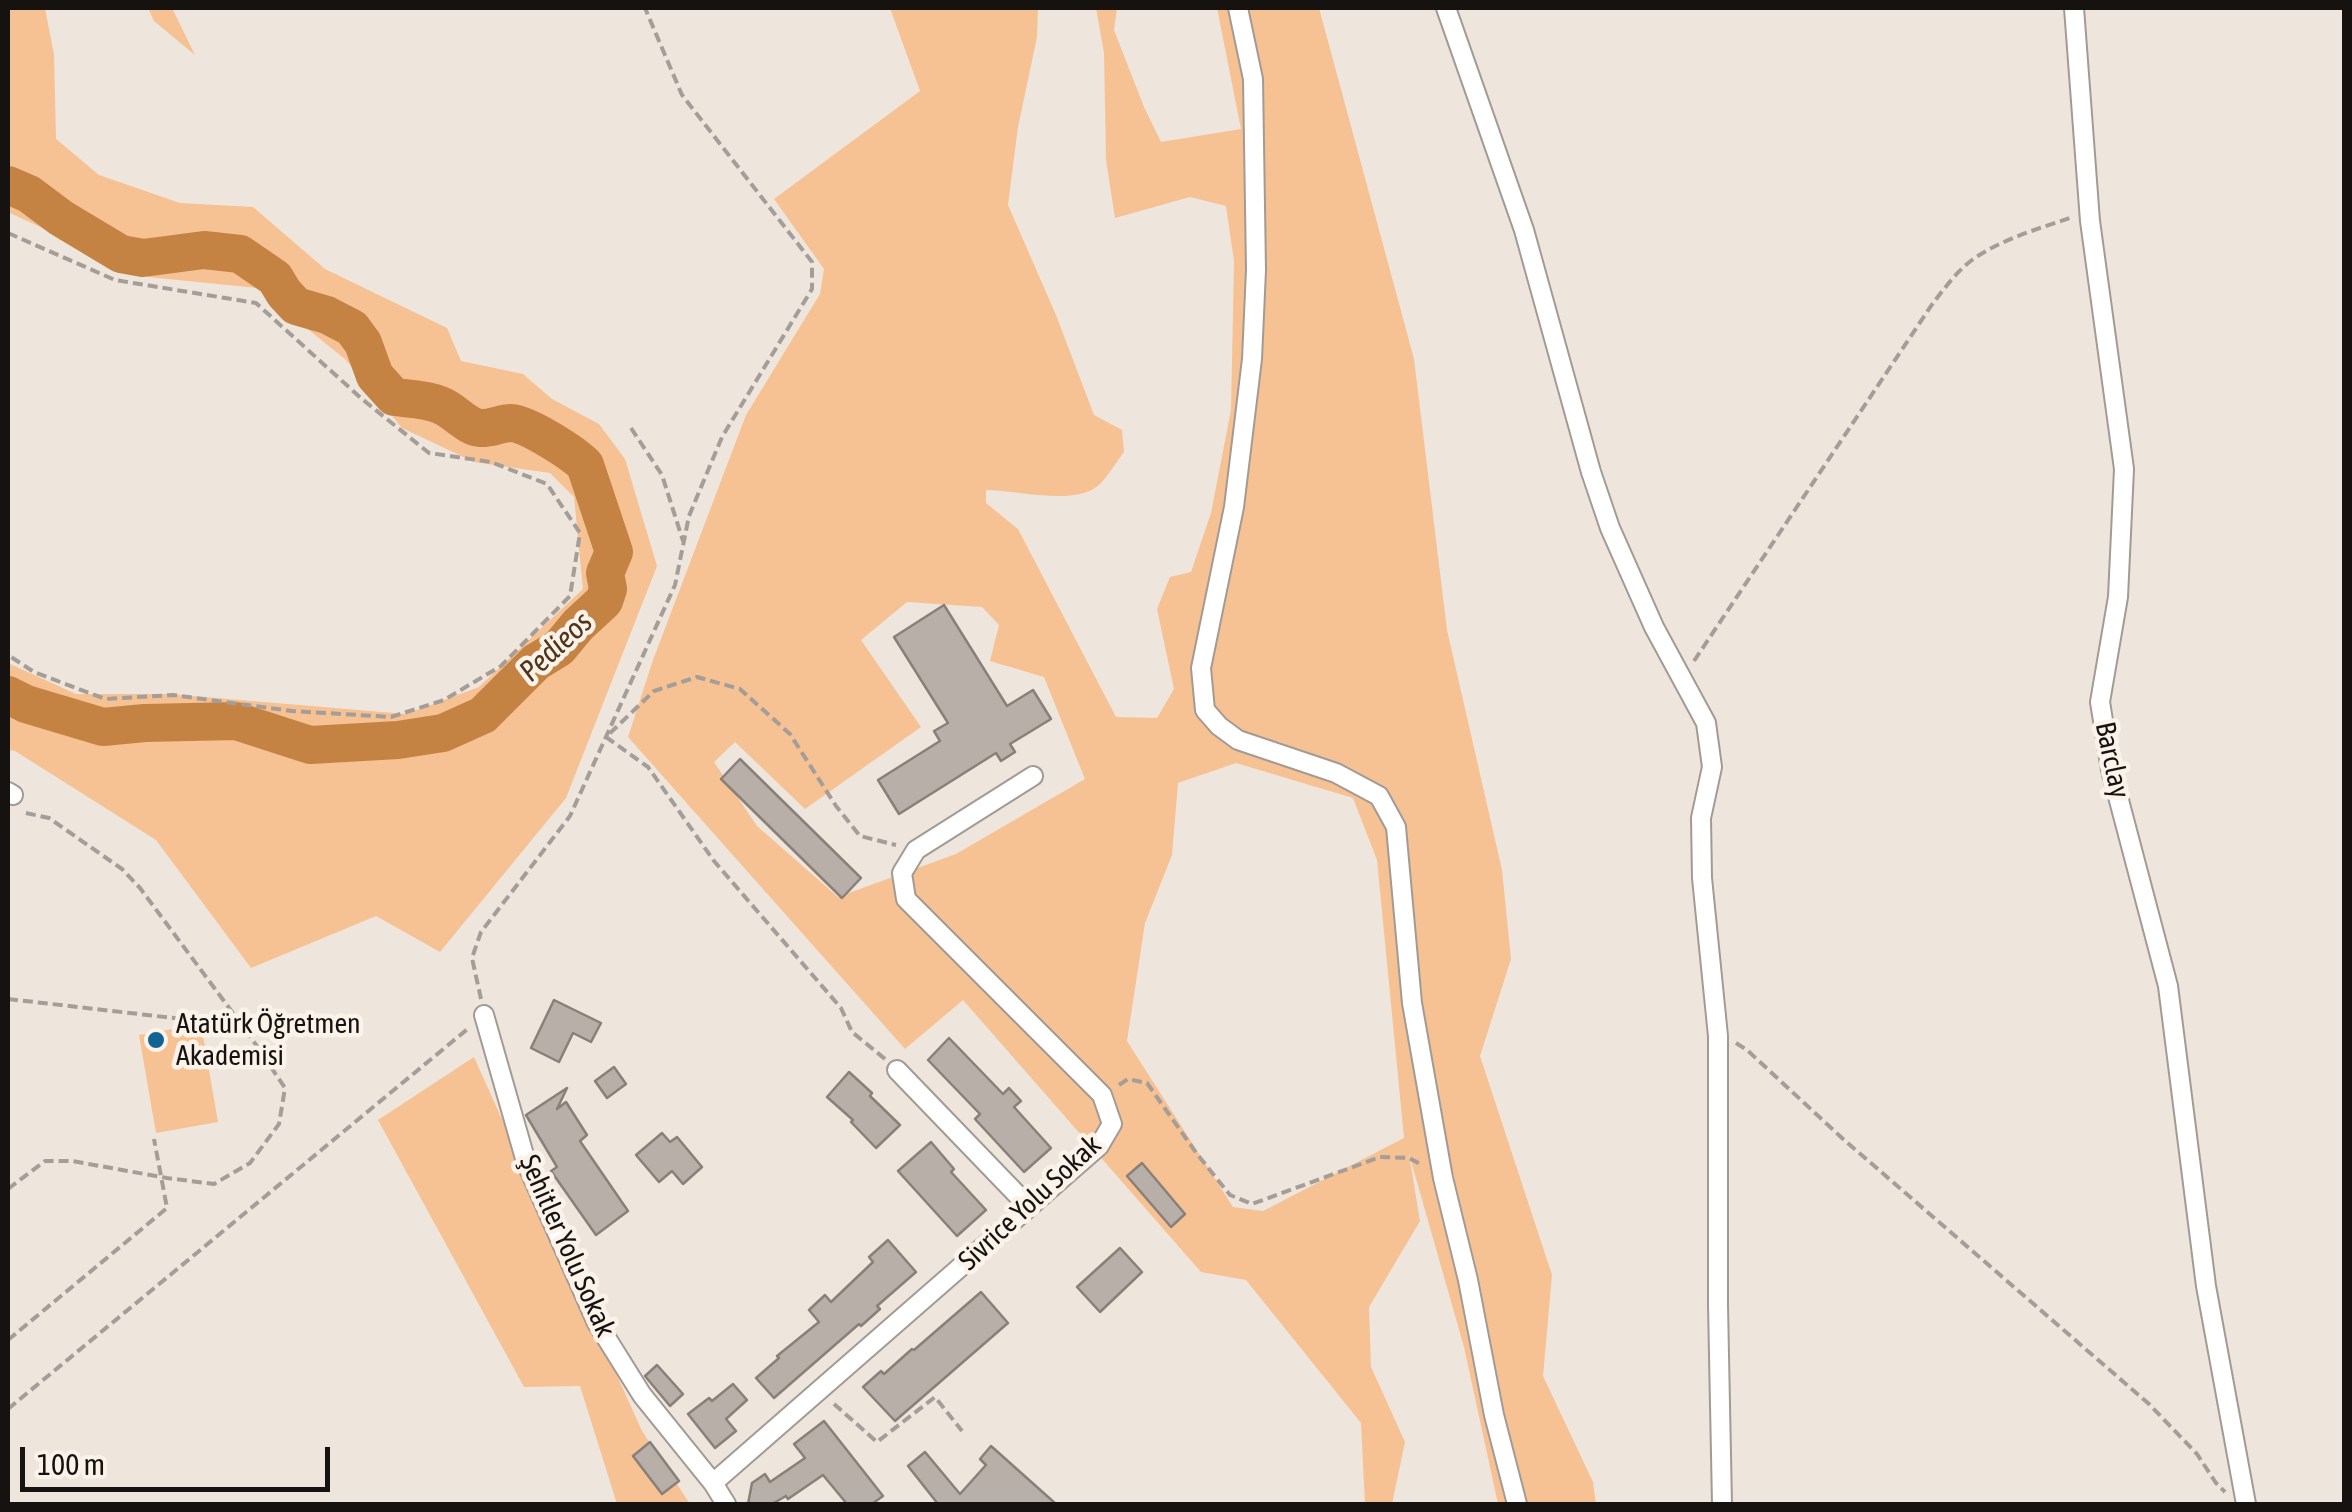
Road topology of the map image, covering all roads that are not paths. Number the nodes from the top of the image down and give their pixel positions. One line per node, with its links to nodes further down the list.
1 (1238, 8): 11 (street)
2 (1446, 8): 12 (street)
3 (2074, 8): 9 (street, Barclay)
4 (1032, 776): 7 (street, Sivrice Yolu Sokak)
5 (484, 1015): 8 (street, Şehitler Yolu Sokak)
6 (897, 1070): 7 (street)
7 (1028, 1208): 8 (street, Sivrice Yolu Sokak)
8 (713, 1483): 10 (street, Şehitler Yolu Sokak)
9 (2246, 1502)
10 (726, 1504)
11 (1516, 1504)
12 (1722, 1504)

